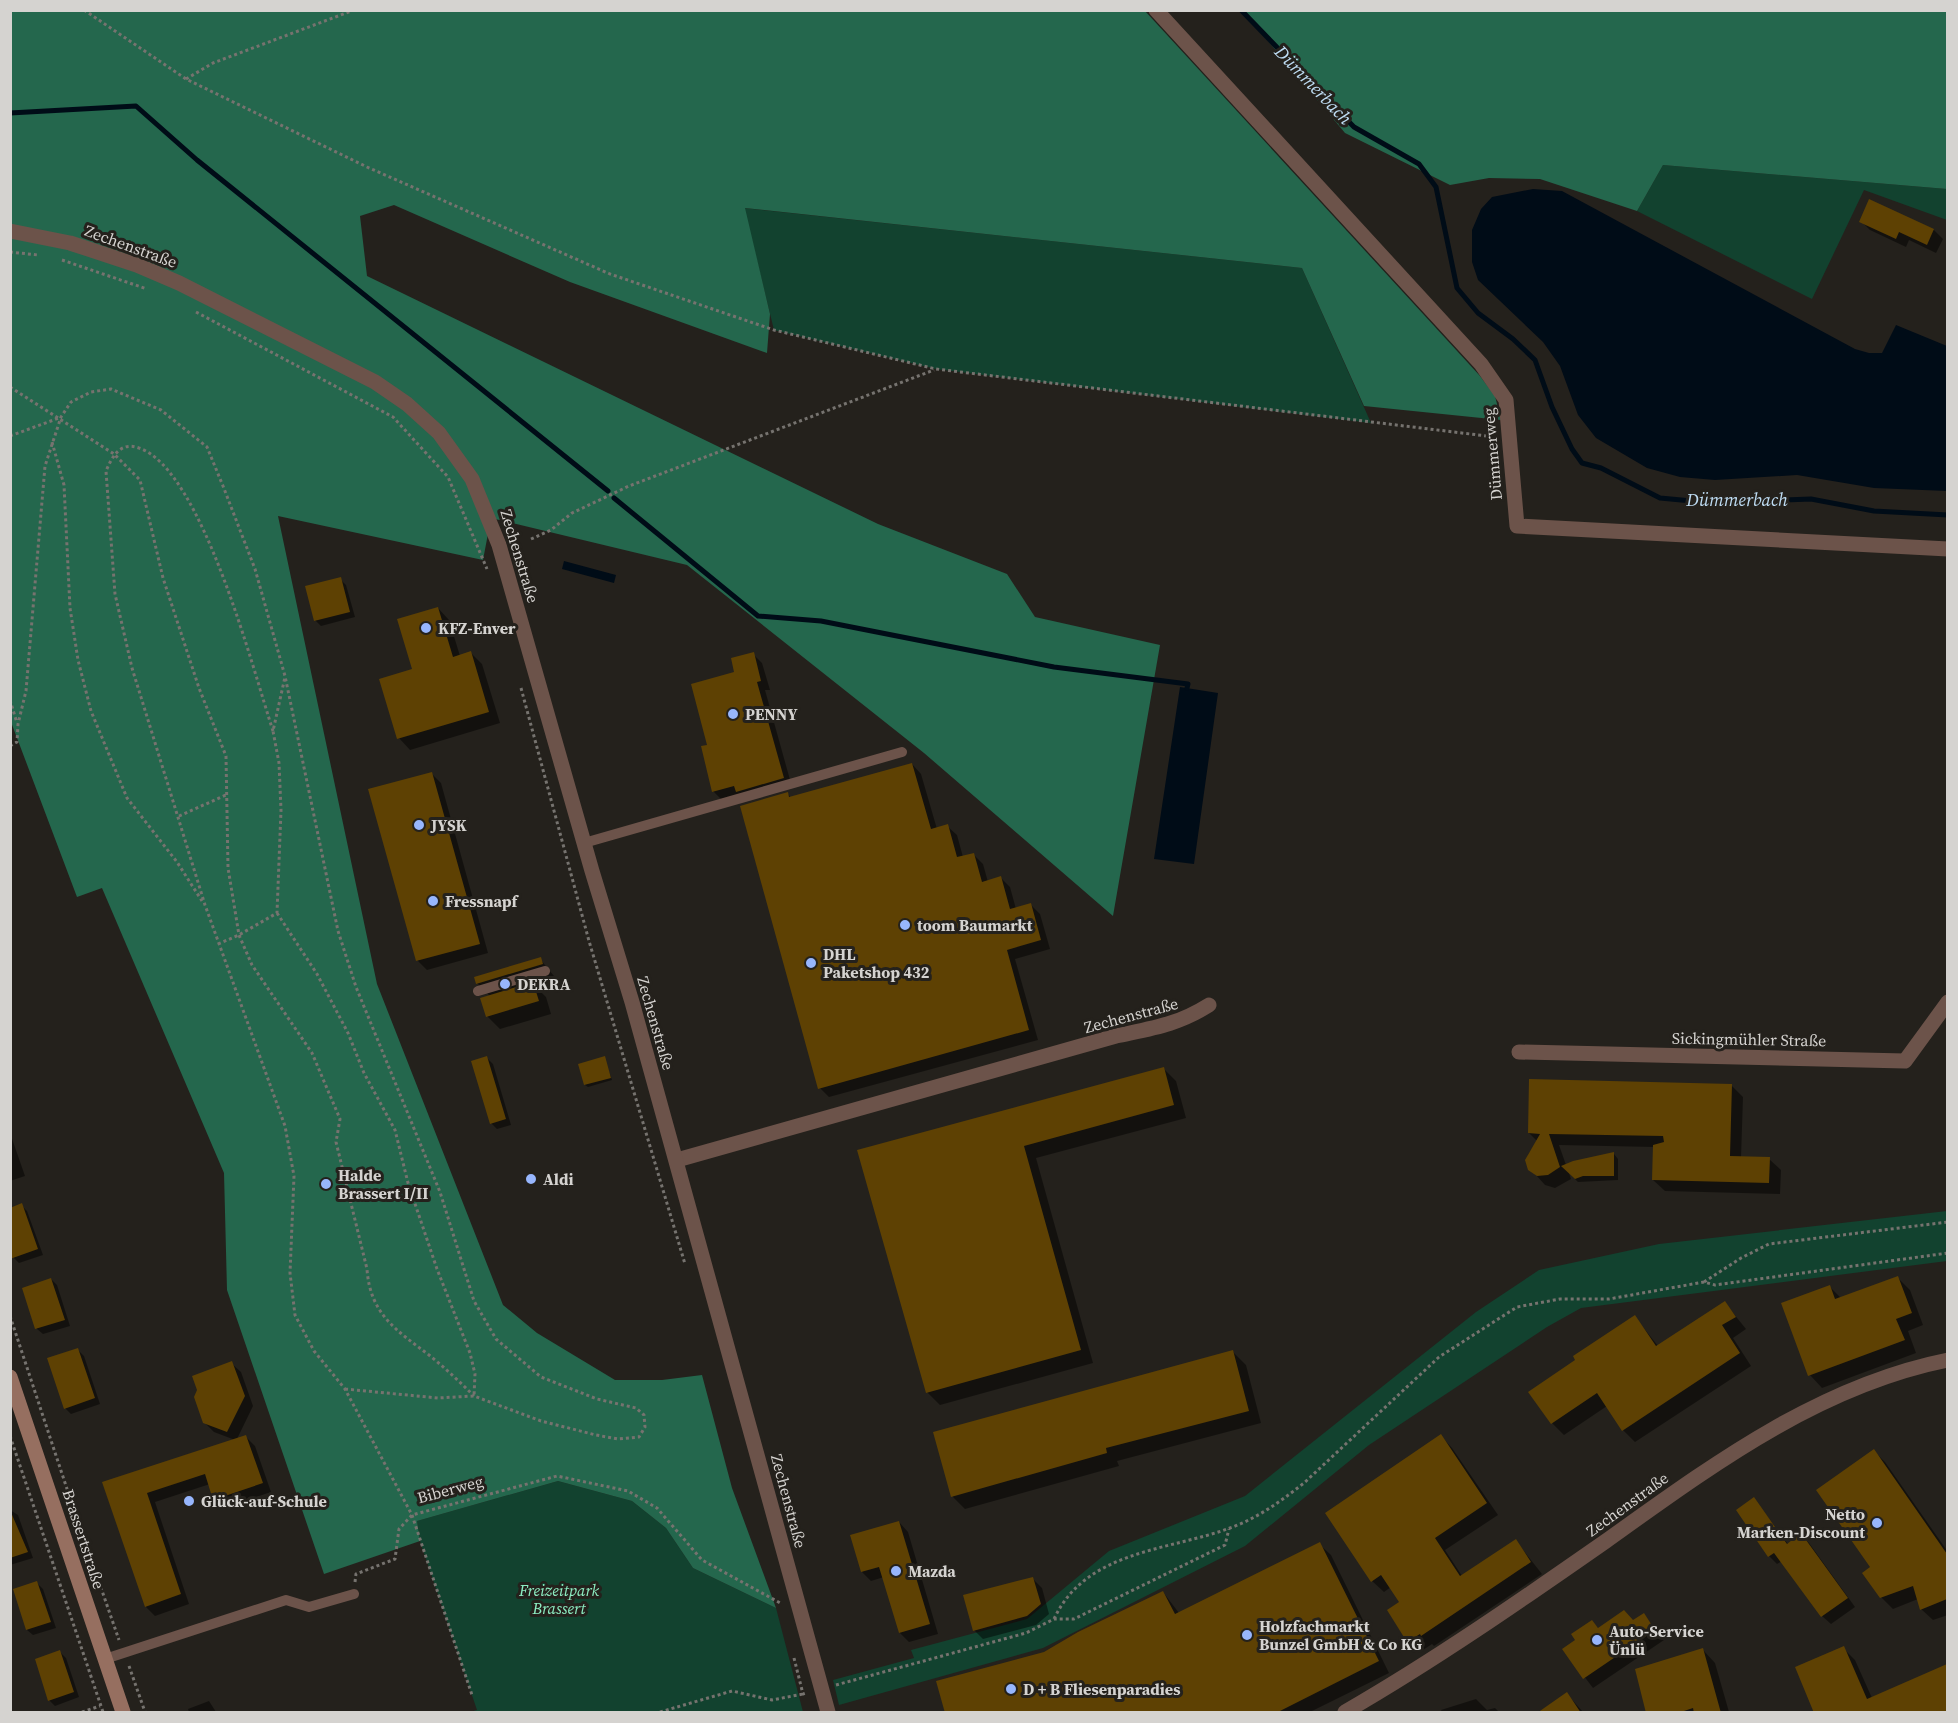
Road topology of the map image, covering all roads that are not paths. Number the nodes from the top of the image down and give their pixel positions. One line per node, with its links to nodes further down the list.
1 (1156, 10): 3 (street, Dümmerweg)
2 (10, 231): 5 (street, Zechenstraße)
3 (1947, 549)
4 (902, 752): 5 (lane)
5 (584, 843): 11 (street, Zechenstraße)
6 (545, 971): 7 (lane)
7 (478, 991)
8 (1947, 1002): 10 (street, Sickingmühler Straße)
9 (1209, 1005): 11 (street, Zechenstraße)
10 (1519, 1052)
11 (677, 1160): 18 (street, Zechenstraße)
12 (1947, 1360): 19 (street, Zechenstraße)
13 (10, 1377): 14 (main road, Brassertstraße)
14 (13, 1395): 16 (main road, Brassertstraße)
15 (354, 1594): 16 (lane)
16 (105, 1659): 17 (main road, Brassertstraße)
17 (121, 1707)
18 (828, 1713)
19 (1345, 1713)

